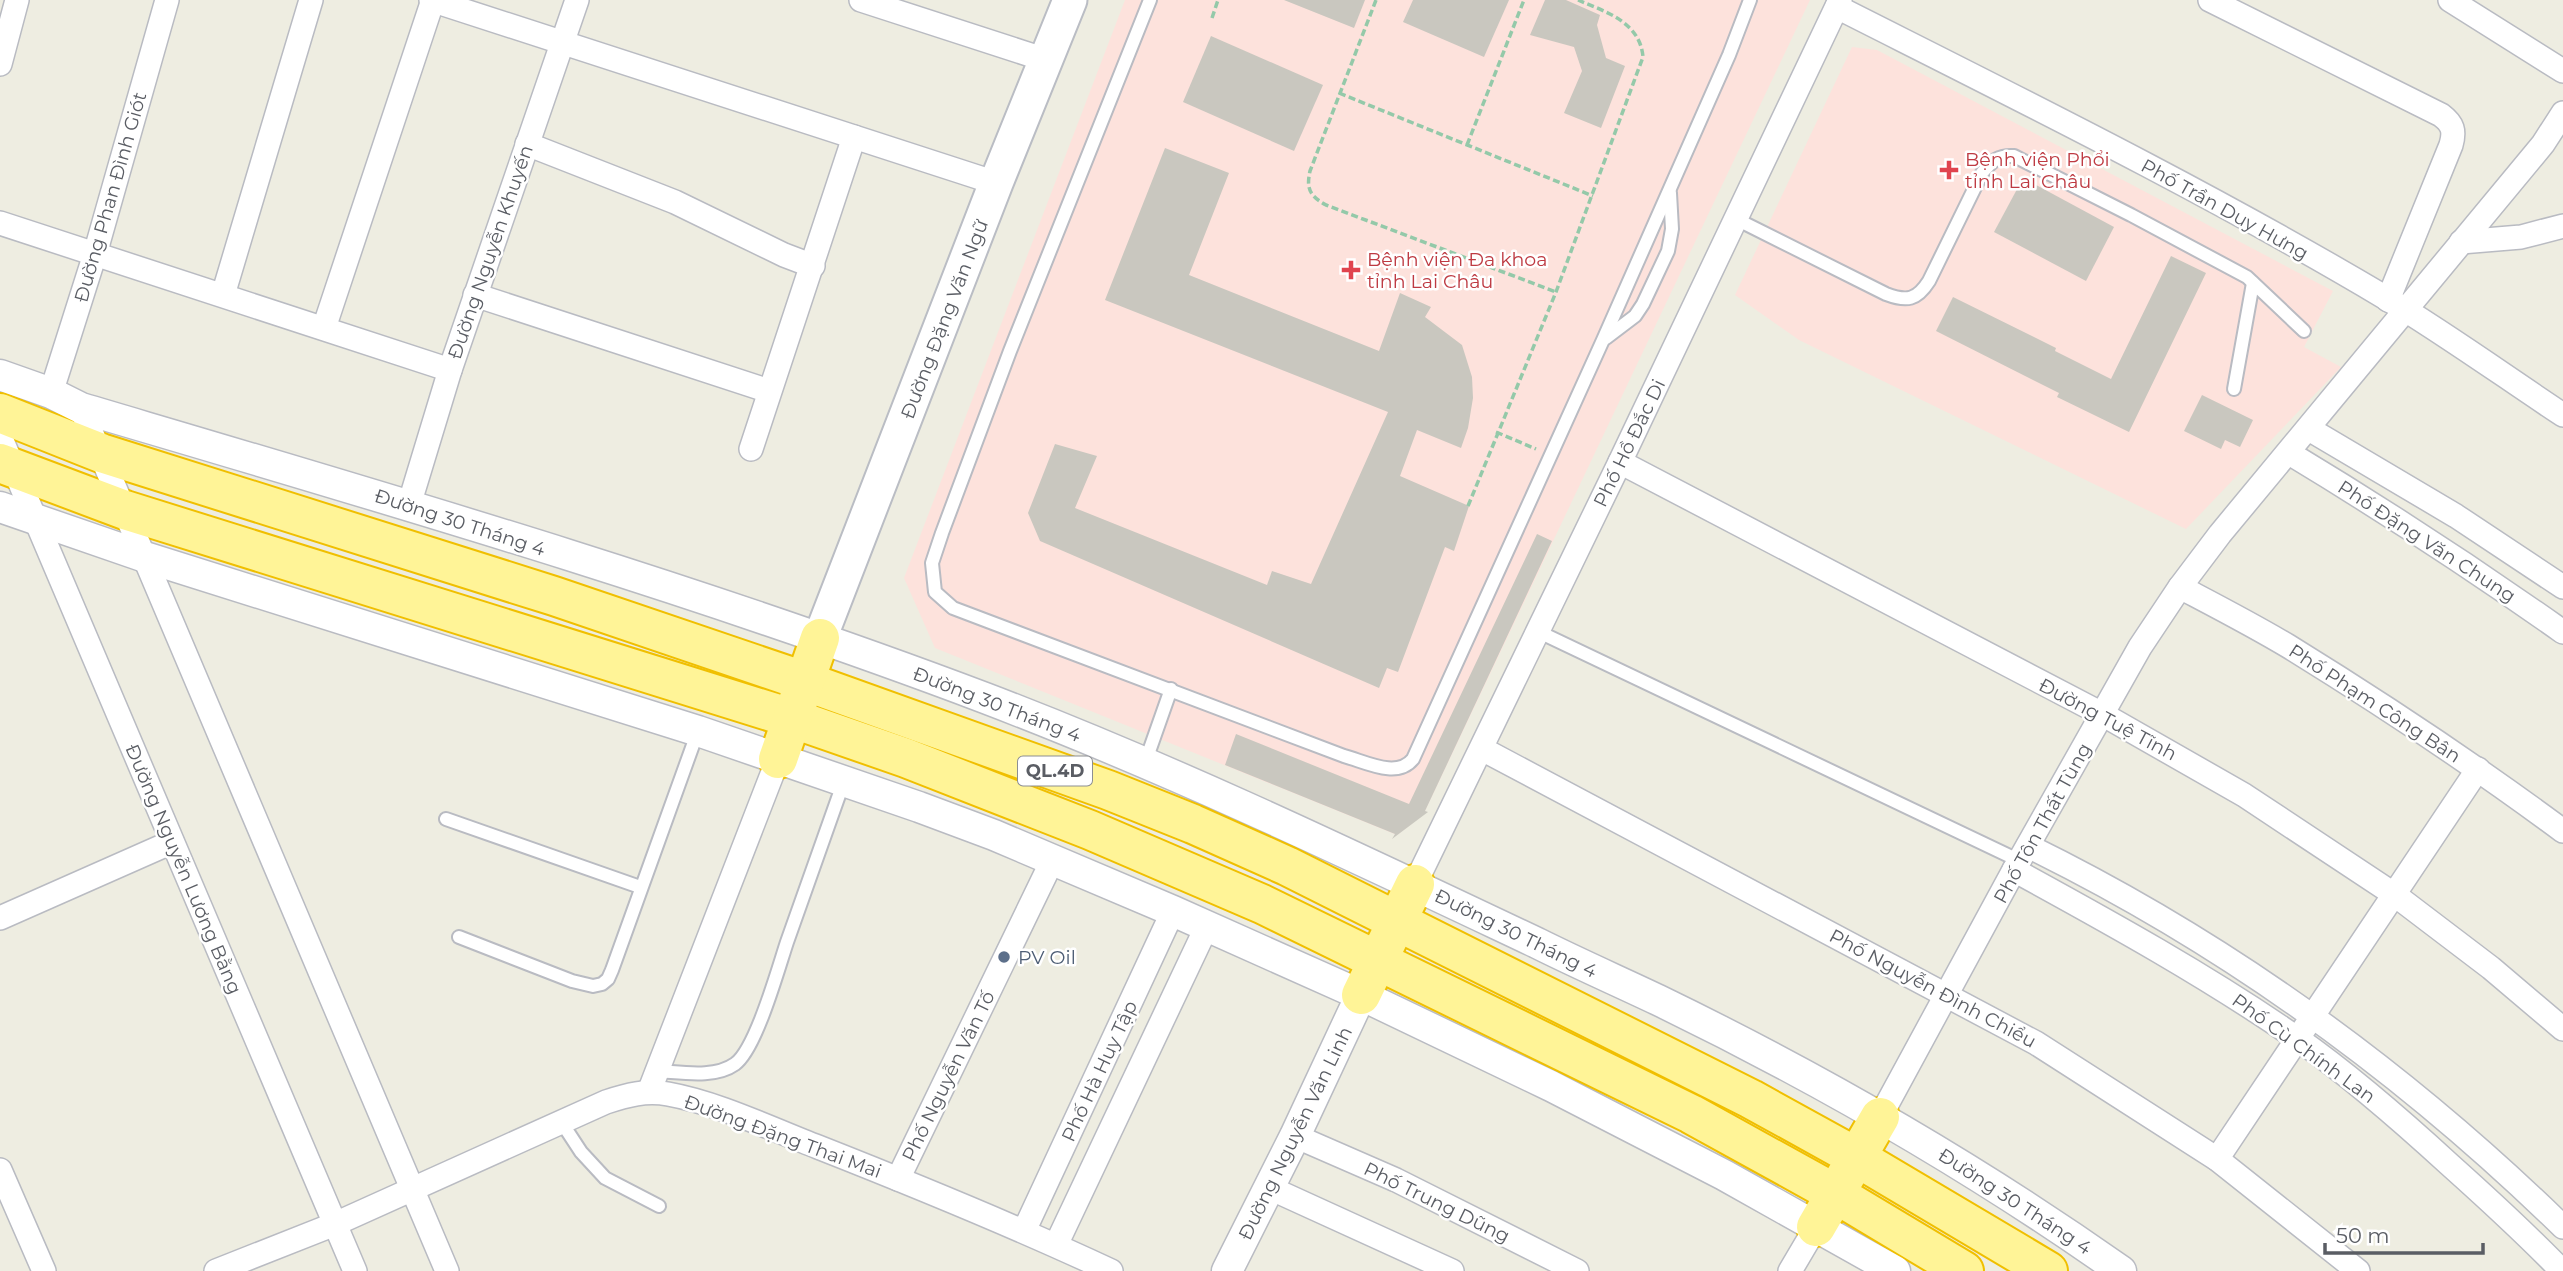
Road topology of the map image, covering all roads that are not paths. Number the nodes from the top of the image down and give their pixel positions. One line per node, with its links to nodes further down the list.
1 (17, 0): 15 (street)
2 (167, 0): 26 (street, Đường Phan Đình Giót)
3 (311, 0): 29 (street)
4 (432, 0): 13 (street); 32 (street)
5 (577, 0): 13 (street, Đường Nguyễn Khuyến)
6 (861, 0): 14 (street)
7 (1070, 0): 14 (main road, Đường Đặng Văn Ngữ)
8 (1150, 0): 60 (lane)
9 (1750, 0): 21 (lane)
10 (2210, 0): 31 (street)
11 (2450, 0): 16 (street)
12 (1838, 4): 22 (street, Phố Hồ Đắc Di); 31 (street, Phố Trần Duy Hưng)
13 (562, 44): 18 (street); 19 (street, Đường Nguyễn Khuyến)
14 (1046, 60): 20 (main road, Đường Đặng Văn Ngữ)
15 (0, 64)
16 (2563, 71)
17 (2563, 113): 25 (street, Phố Tôn Thất Tùng)
18 (854, 137): 20 (street); 27 (street)
19 (527, 144): 27 (street); 30 (street, Đường Nguyễn Khuyến)
20 (996, 183): 58 (main road, Đường Đặng Văn Ngữ)
21 (1670, 190): 34 (lane); 34 (lane)
22 (1736, 219): 28 (lane); 48 (street, Phố Hồ Đắc Di)
23 (0, 223): 26 (street)
24 (2563, 226): 25 (street)
25 (2460, 242): 31 (street, Phố Tôn Thất Tùng)
26 (95, 254): 29 (street); 39 (street, Đường Phan Đình Giót)
27 (813, 266): 38 (street)
28 (2253, 283): 33 (lane); 37 (lane)
29 (223, 295): 32 (street)
30 (475, 295): 35 (street, Đường Nguyễn Khuyến); 38 (street)
31 (2397, 306): 42 (street, Phố Trần Duy Hưng); 43 (street, Phố Tôn Thất Tùng)
32 (324, 328): 35 (street)
33 (2304, 331)
34 (1603, 340): 60 (lane)
35 (450, 370): 49 (street, Đường Nguyễn Khuyến)
36 (0, 375): 39 (street, Đường 30 Tháng 4 / QL.4D)
37 (2234, 389)
38 (769, 391): 44 (street)
39 (51, 393): 40 (street, Đường 30 Tháng 4 / QL.4D)
40 (81, 408): 45 (street); 49 (street, Đường 30 Tháng 4 / QL.4D)
41 (0, 414): 45 (highway, QL.4D)
42 (2563, 415)
43 (2309, 429): 46 (street, Phố Tôn Thất Tùng); 55 (street, Phố Đặng Văn Chung)
44 (751, 449)
45 (100, 453): 51 (street); 59 (highway, QL.4D)
46 (2289, 453): 54 (street, Phố Tôn Thất Tùng); 57 (street, Phố Đặng Văn Chung)
47 (4, 455): 51 (highway, QL.4D); 52 (street, Đường Nguyễn Lương Bằng)
48 (1620, 462): 56 (street, Phố Hồ Đắc Di); 61 (street, Đường Tuệ Tĩnh)
49 (409, 505): 58 (street, Đường 30 Tháng 4 / QL.4D)
50 (0, 507): 52 (street)
51 (125, 510): 53 (street); 62 (highway, QL.4D)
52 (35, 519): 53 (street); 71 (street, Đường Nguyễn Lương Bằng)
53 (145, 557): 63 (street); 96 (street)
54 (2180, 587): 61 (street, Phố Tôn Thất Tùng); 67 (street, Phố Phạm Công Bân)
55 (2563, 587)
56 (1537, 631): 64 (street, Phố Hồ Đắc Di); 73 (lane)
57 (2563, 632)
58 (820, 638): 59 (highway); 66 (street, Đường 30 Tháng 4 / QL.4D)
59 (804, 681): 62 (highway); 79 (highway, QL.4D)
60 (1171, 689): 66 (lane)
61 (2102, 714): 73 (street, Phố Tôn Thất Tùng); 76 (street, Đường Tuệ Tĩnh)
62 (791, 719): 65 (highway); 82 (highway, QL.4D)
63 (698, 731): 65 (street); 75 (lane)
64 (1482, 749): 74 (street, Phố Hồ Đắc Di); 84 (street, Phố Nguyễn Đình Chiểu)
65 (778, 759): 68 (street); 88 (street)
66 (1145, 763): 74 (street, Đường 30 Tháng 4 / QL.4D)
67 (2478, 769): 70 (street, Phố Phạm Công Bân); 76 (street)
68 (844, 781): 72 (street); 88 (lane)
69 (446, 819): 75 (lane)
70 (2563, 831)
71 (173, 842): 78 (street); 100 (street, Đường Nguyễn Lương Bằng)
72 (1053, 859): 77 (street); 95 (street, Phố Nguyễn Văn Tố)
73 (2021, 859): 84 (street, Phố Tôn Thất Tùng); 85 (street, Phố Cù Chính Lan); 87 (street, Phố Cù Chính Lan)
74 (1415, 884): 79 (highway); 89 (street, Đường 30 Tháng 4 / QL.4D)
75 (640, 887): 81 (lane)
76 (2395, 895): 85 (street); 86 (street, Đường Tuệ Tĩnh)
77 (1173, 911): 80 (street); 103 (street, Phố Hà Huy Tập)
78 (0, 918)
79 (1396, 920): 82 (highway); 92 (highway, QL.4D)
80 (1207, 926): 83 (street); 104 (street, Phố Hà Huy Tập)
81 (459, 937)
82 (1378, 959): 83 (highway); 98 (highway, QL.4D)
83 (1361, 995): 91 (street, Đường Nguyễn Văn Linh); 101 (street)
84 (1948, 995): 89 (street, Phố Tôn Thất Tùng); 93 (street, Phố Nguyễn Đình Chiểu)
85 (2315, 1016): 87 (street); 102 (street, Phố Cù Chính Lan)
86 (2563, 1030)
87 (2298, 1040): 93 (street); 120 (street, Phố Cù Chính Lan)
88 (653, 1081): 90 (street, Đường Đặng Thai Mai); 95 (street, Đường Đặng Thai Mai)
89 (1880, 1117): 92 (highway); 118 (street, Đường 30 Tháng 4 / QL.4D)
90 (562, 1123): 96 (street, Đường Đặng Thai Mai); 99 (lane)
91 (1295, 1136): 97 (street, Đường Nguyễn Văn Linh); 113 (street, Phố Trung Dũng)
92 (1856, 1157): 98 (highway); 117 (highway, QL.4D)
93 (2217, 1159): 119 (street, Phố Nguyễn Đình Chiểu)
94 (0, 1170): 106 (street)
95 (898, 1179): 103 (street, Đường Đặng Thai Mai)
96 (412, 1188): 100 (street, Đường Đặng Thai Mai); 109 (street)
97 (1270, 1188): 111 (street, Đường Nguyễn Văn Linh); 112 (street)
98 (1834, 1193): 101 (highway); 116 (highway, QL.4D)
99 (659, 1206)
100 (335, 1224): 107 (street, Đường Đặng Thai Mai); 108 (street, Đường Nguyễn Lương Bằng)
101 (1816, 1227): 114 (street); 115 (street)
102 (2563, 1227)
103 (1024, 1231): 104 (street, Đường Đặng Thai Mai)
104 (1056, 1245): 105 (street, Đường Đặng Thai Mai)
105 (1084, 1265): 110 (street, Đường Đặng Thai Mai)
106 (44, 1271)
107 (216, 1271)
108 (355, 1271)
109 (447, 1271)
110 (1111, 1271)
111 (1227, 1271)
112 (1452, 1271)
113 (1577, 1271)
114 (1790, 1271)
115 (1895, 1271)
116 (1965, 1271)
117 (2048, 1271)
118 (2120, 1271)
119 (2358, 1271)
120 (2562, 1271)

